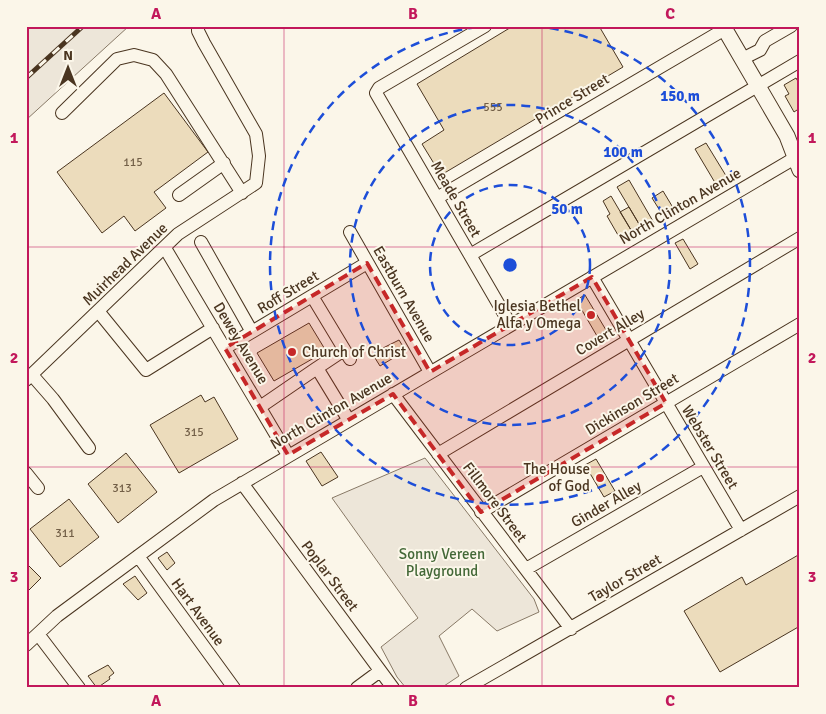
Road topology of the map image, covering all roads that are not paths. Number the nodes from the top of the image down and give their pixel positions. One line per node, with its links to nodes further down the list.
1 (198, 26): 11 (street, Muirhead Avenue)
2 (485, 26): 13 (street, Meade Street)
3 (790, 26): 5 (street)
4 (724, 28): 5 (main road); 13 (street, Prince Street)
5 (742, 60): 7 (main road)
6 (800, 61): 7 (street)
7 (758, 86): 9 (main road); 18 (street)
8 (62, 113): 10 (street)
9 (798, 161): 20 (street, North Clinton Avenue)
10 (224, 162): 11 (street); 12 (street)
11 (242, 193): 17 (street, Muirhead Avenue)
12 (179, 195)
13 (437, 198): 18 (street, Meade Street)
14 (350, 232): 19 (street, Eastburn Avenue)
15 (800, 238): 27 (street, Covert Alley)
16 (201, 242): 26 (street)
17 (164, 248): 22 (street, Muirhead Avenue); 25 (street, Dewey Avenue)
18 (470, 255): 23 (street, Meade Street)
19 (367, 263): 21 (street, Roff Street); 30 (street, Eastburn Avenue)
20 (592, 277): 23 (street, North Clinton Avenue); 27 (street, Webster Street)
21 (312, 296): 26 (street, Roff Street); 29 (street)
22 (98, 311): 25 (street); 31 (street, Muirhead Avenue)
23 (510, 324): 30 (street, North Clinton Avenue)
24 (800, 324): 33 (street, Dickinson Street)
25 (213, 328): 28 (street, Dewey Avenue)
26 (252, 332): 28 (street, Roff Street)
27 (628, 340): 33 (street, Webster Street); 37 (street, Covert Alley)
28 (225, 348): 34 (street, Dewey Avenue)
29 (317, 368): 34 (street); 35 (street)
30 (430, 372): 32 (street, North Clinton Avenue)
31 (29, 377): 36 (street)
32 (393, 394): 35 (street, North Clinton Avenue); 37 (street, Fillmore Street)
33 (666, 403): 39 (street, Webster Street); 44 (street, Dickinson Street)
34 (260, 407): 38 (street, Dewey Avenue)
35 (348, 419): 38 (street, North Clinton Avenue)
36 (89, 448)
37 (438, 454): 44 (street, Fillmore Street)
38 (288, 455): 41 (street, North Clinton Avenue)
39 (703, 467): 45 (street, Webster Street); 47 (street, Ginder Alley)
40 (26, 473): 42 (street)
41 (242, 483): 46 (street, North Clinton Avenue); 51 (street, Poplar Street)
42 (38, 488)
43 (800, 496): 45 (street, Taylor Street)
44 (482, 512): 47 (street, Fillmore Street)
45 (741, 530): 48 (street, Taylor Street)
46 (138, 556): 49 (street, North Clinton Avenue); 53 (street, Hart Avenue)
47 (526, 569): 48 (street, Fillmore Street)
48 (571, 629): 56 (street, Taylor Street)
49 (38, 634): 50 (street, North Clinton Avenue); 52 (street)
50 (26, 645)
51 (380, 670): 54 (street); 55 (street, Poplar Street)
52 (79, 688)
53 (234, 688)
54 (357, 688)
55 (393, 688)
56 (466, 688)

